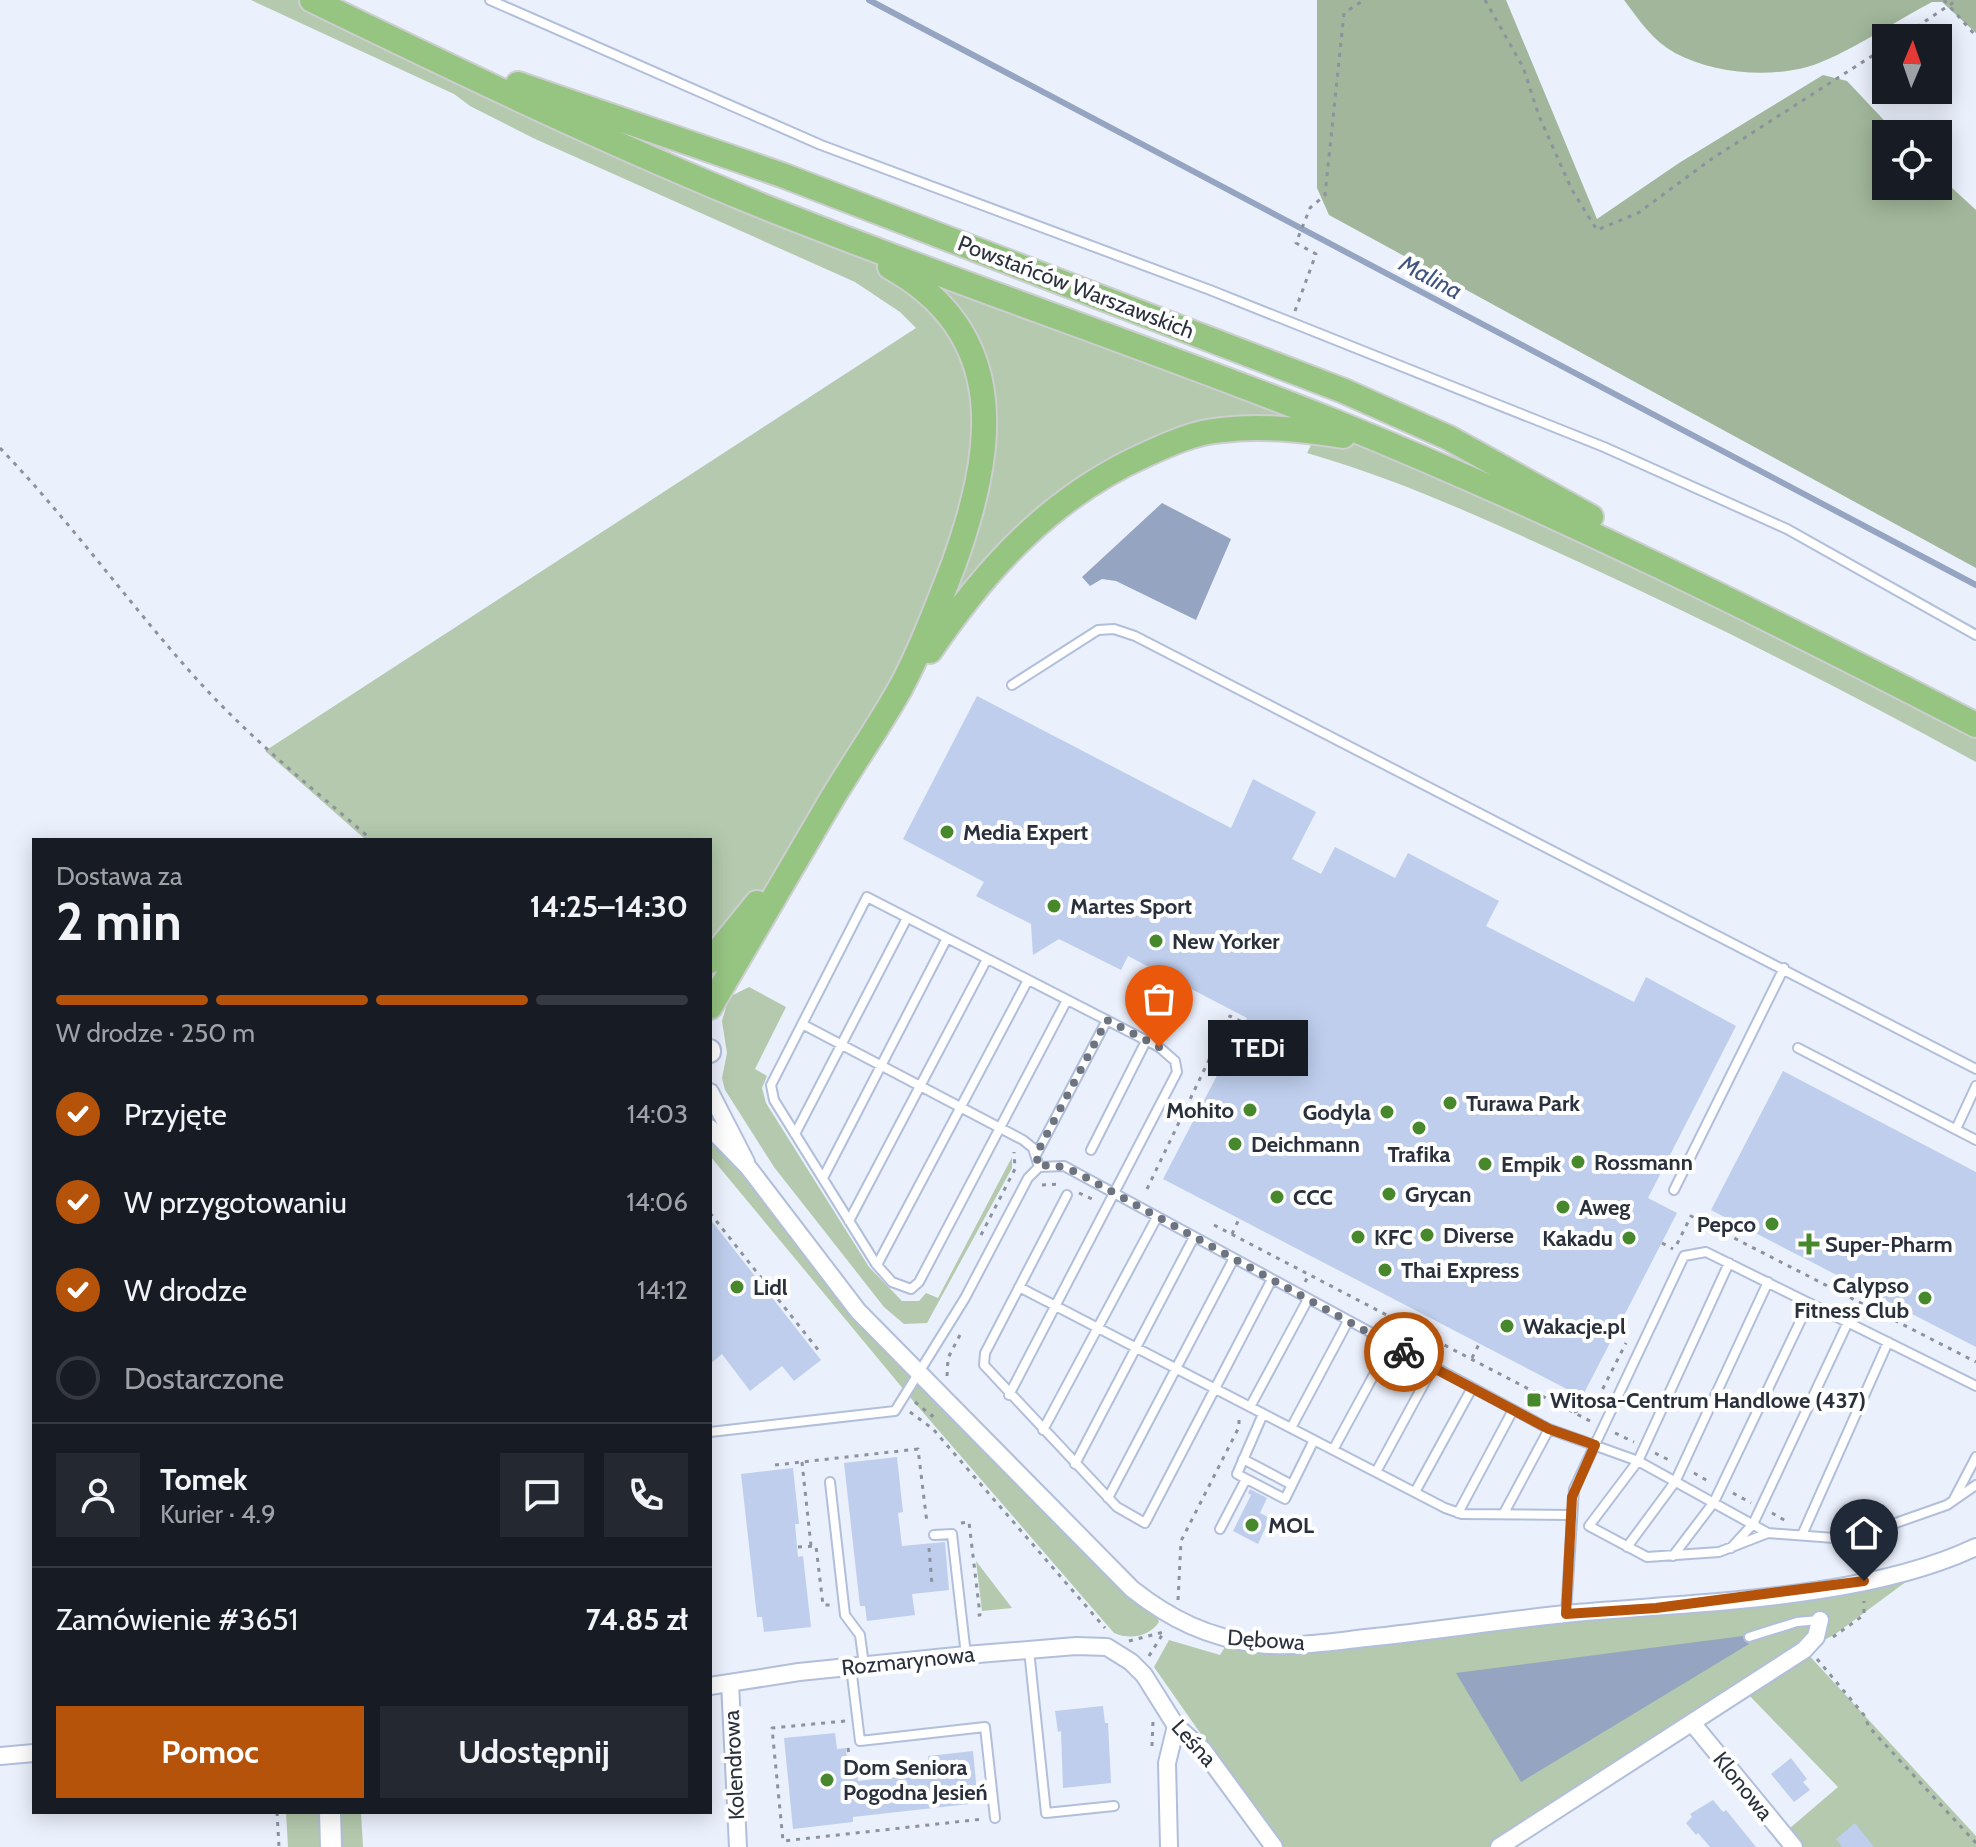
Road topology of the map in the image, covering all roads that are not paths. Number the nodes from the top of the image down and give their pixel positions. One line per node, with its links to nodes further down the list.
1 (312, 0): 3 (main road, Powstańców Warszawskich)
2 (490, 0): 7 (lane)
3 (407, 45): 4 (main road, Powstańców Warszawskich); 6 (main road, Powstańców Warszawskich)
4 (765, 207): 5 (main road, Powstańców Warszawskich); 9 (main road)
5 (1383, 442): 6 (main road, Powstańców Warszawskich); 9 (main road)
6 (1717, 592): 10 (main road, Powstańców Warszawskich)
7 (1976, 635)
8 (1012, 685): 16 (lane)
9 (901, 687): 11 (main road)
10 (1976, 725)
11 (792, 866): 14 (main road); 19 (main road)
12 (907, 918): 13 (lane); 21 (lane); 23 (lane)
13 (947, 938): 15 (lane); 25 (lane)
14 (712, 959)
15 (987, 959): 17 (lane); 28 (lane)
16 (1784, 968): 26 (lane); 41 (lane)
17 (1028, 980): 18 (lane); 30 (lane)
18 (1067, 1000): 20 (lane); 31 (lane)
19 (712, 1004)
20 (1107, 1020): 22 (lane); 37 (lane)
21 (802, 1024): 23 (lane); 34 (lane)
22 (1146, 1041): 36 (lane); 43 (lane)
23 (842, 1045): 25 (lane); 34 (lane)
24 (1798, 1048): 32 (lane)
25 (881, 1065): 28 (lane); 40 (lane)
26 (1976, 1069)
27 (1976, 1086): 32 (lane)
28 (922, 1087): 30 (lane); 45 (lane)
29 (712, 1095): 38 (street, Dębowa)
30 (961, 1107): 31 (lane); 49 (lane)
31 (1000, 1127): 37 (lane); 49 (lane)
32 (1956, 1129): 35 (lane)
33 (712, 1130): 38 (street, Dębowa)
34 (795, 1134): 40 (lane)
35 (1976, 1140)
36 (1091, 1150)
37 (1036, 1155): 39 (lane)
38 (748, 1167): 64 (street, Dębowa)
39 (1039, 1167): 43 (lane); 64 (lane)
40 (823, 1178): 45 (lane)
41 (1674, 1190)
42 (1067, 1195): 52 (lane)
43 (1115, 1195): 44 (lane); 55 (lane)
44 (1156, 1219): 46 (lane); 58 (lane)
45 (849, 1221): 49 (lane)
46 (1193, 1239): 47 (lane); 61 (lane)
47 (1233, 1260): 50 (lane); 63 (lane)
48 (1729, 1263): 51 (lane); 77 (lane); 81 (lane)
49 (877, 1265)
50 (1271, 1281): 53 (lane); 67 (lane)
51 (1768, 1282): 54 (lane); 86 (lane)
52 (1019, 1287): 55 (lane); 68 (lane)
53 (1307, 1301): 57 (lane); 69 (lane)
54 (1809, 1303): 56 (lane); 92 (lane)
55 (1056, 1307): 58 (lane); 68 (lane)
56 (1848, 1322): 59 (lane); 96 (lane)
57 (1347, 1323): 60 (lane); 72 (lane)
58 (1098, 1328): 61 (lane); 74 (lane)
59 (1888, 1342): 65 (lane); 100 (lane)
60 (1390, 1345): 62 (lane); 78 (lane)
61 (1136, 1348): 63 (lane); 82 (lane)
62 (1433, 1367): 66 (lane); 83 (lane)
63 (1176, 1369): 67 (lane); 90 (lane)
64 (919, 1374): 75 (lane); 105 (street, Dębowa)
65 (1976, 1386)
66 (1472, 1388): 70 (lane); 89 (lane)
67 (1215, 1389): 69 (lane); 90 (lane)
68 (1009, 1395): 74 (lane)
69 (1250, 1407): 71 (lane)
70 (1513, 1410): 73 (lane); 93 (lane)
71 (1263, 1414): 72 (lane); 80 (lane)
72 (1291, 1428): 76 (lane)
73 (1549, 1429): 77 (lane); 94 (lane)
74 (1043, 1430): 82 (lane)
75 (712, 1432)
76 (1314, 1440): 78 (lane); 87 (lane)
77 (1595, 1445): 81 (lane); 95 (lane)
78 (1333, 1450): 83 (lane)
79 (1976, 1457): 91 (lane)
80 (1243, 1459): 84 (lane); 87 (lane)
81 (1638, 1461): 86 (lane); 101 (lane)
82 (1075, 1464): 90 (lane)
83 (1376, 1472): 89 (lane)
84 (1246, 1479): 87 (lane); 97 (lane)
85 (830, 1482): 111 (lane)
86 (1675, 1482): 92 (lane); 101 (lane)
87 (1292, 1485)
88 (1976, 1485): 91 (lane)
89 (1415, 1492): 93 (lane)
90 (1108, 1498)
91 (1953, 1501): 100 (lane)
92 (1714, 1502): 96 (lane); 104 (lane)
93 (1458, 1513): 94 (lane)
94 (1504, 1513): 95 (lane)
95 (1571, 1515): 105 (lane)
96 (1753, 1524): 98 (lane); 103 (lane)
97 (1220, 1529)
98 (1768, 1533): 100 (lane); 103 (lane)
99 (934, 1535): 110 (lane)
100 (1802, 1535)
101 (1627, 1547): 104 (lane)
102 (1976, 1547): 105 (street, Dębowa)
103 (1729, 1550): 104 (lane)
104 (1673, 1556)
105 (1566, 1614)
106 (1820, 1620): 107 (lane); 114 (street)
107 (1749, 1637)
108 (1029, 1649): 109 (street, Rozmarynowa); 110 (street, Rozmarynowa); 118 (lane)
109 (1112, 1649): 115 (street, Leśna)
110 (966, 1655): 111 (street, Rozmarynowa)
111 (858, 1666): 112 (street, Rozmarynowa); 120 (lane)
112 (730, 1683): 113 (street, Rozmarynowa); 122 (street, Kolendrowa)
113 (712, 1686)
114 (1693, 1724): 125 (street); 126 (street, Klonowa)
115 (1176, 1726): 123 (street); 124 (street, Leśna)
116 (32, 1753): 117 (street)
117 (0, 1756)
118 (1114, 1806)
119 (330, 1814): 121 (street)
120 (995, 1818)
121 (331, 1847)
122 (738, 1847)
123 (1169, 1847)
124 (1274, 1847)
125 (1499, 1847)
126 (1794, 1847)

